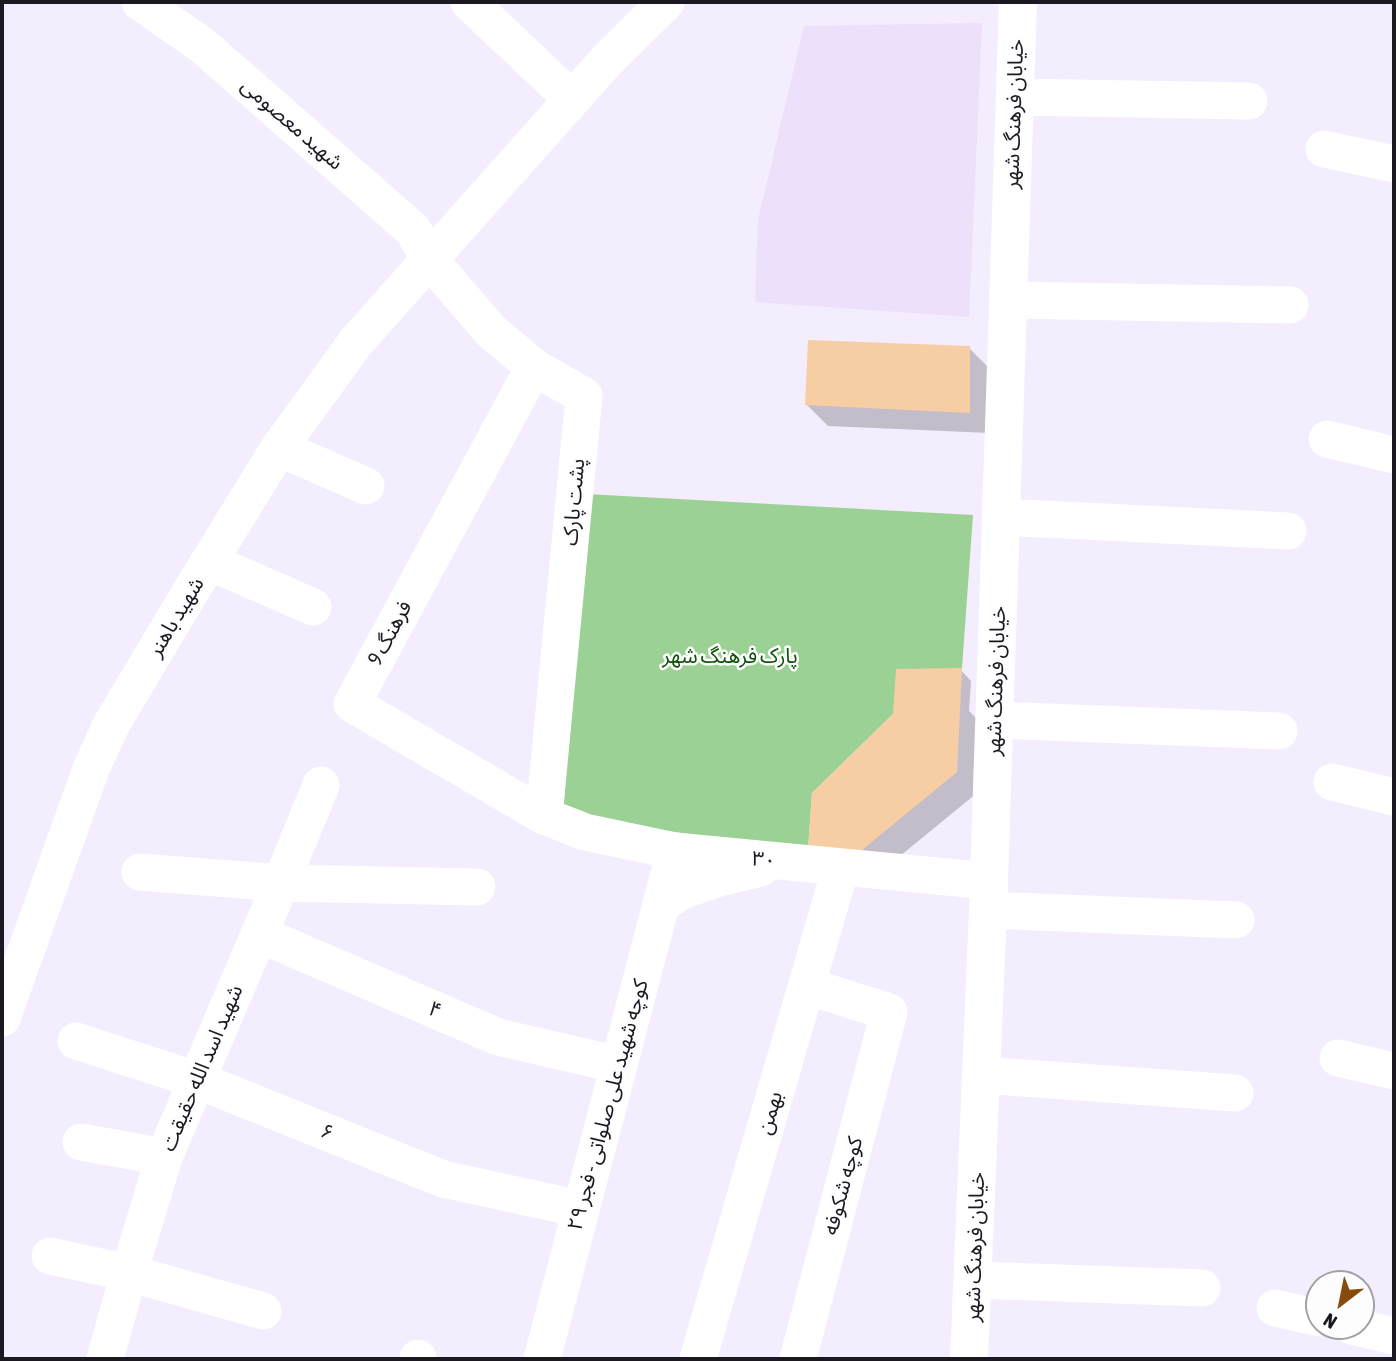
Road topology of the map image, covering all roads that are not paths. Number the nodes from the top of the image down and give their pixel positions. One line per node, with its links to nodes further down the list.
1 (468, 2): 6 (street)
2 (666, 2): 6 (street, شهید باهنر)
3 (1018, 2): 5 (main road, خیابان فرهنگ شهر)
4 (154, 6): 10 (street, شهید معصومی)
5 (1015, 97): 7 (street); 11 (main road, خیابان فرهنگ شهر)
6 (572, 99): 10 (street, شهید باهنر)
7 (1249, 101)
8 (1324, 149): 9 (street)
9 (1394, 164)
10 (429, 260): 13 (street, پشت پارک); 15 (street, شهید باهنر)
11 (1009, 300): 12 (street); 18 (main road, خیابان فرهنگ شهر)
12 (1290, 305)
13 (534, 367): 27 (street, پشت پارک); 27 (street, فرهنگ 9)
14 (1327, 439): 16 (street)
15 (279, 448): 17 (street); 20 (street, شهید باهنر)
16 (1394, 455)
17 (366, 486)
18 (1002, 517): 19 (street); 22 (main road, خیابان فرهنگ شهر)
19 (1288, 530)
20 (210, 562): 21 (street); 39 (street, شهید باهنر)
21 (313, 607)
22 (995, 720): 23 (street); 34 (main road, خیابان فرهنگ شهر)
23 (1279, 731)
24 (1332, 782): 26 (street)
25 (321, 785): 32 (street, شهید اسد الله حقیقت)
26 (1394, 797)
27 (544, 816): 28 (street, ۳۰)
28 (675, 851): 29 (street, ۳۰); 35 (street, کوچه شهید علی صلواتی - فجر ۲۹)
29 (785, 862): 30 (street, ۳۰); 35 (street)
30 (841, 867): 34 (street, ۳۰); 38 (street, بهمن)
31 (140, 872): 32 (street)
32 (281, 883): 33 (street); 37 (street, شهید اسد الله حقیقت)
33 (477, 887)
34 (988, 896): 36 (street, ۳۰); 44 (main road, خیابان فرهنگ شهر)
35 (661, 904): 42 (street, کوچه شهید علی صلواتی - فجر ۲۹)
36 (1236, 920)
37 (259, 934): 42 (street, ۴); 45 (street, شهید اسد الله حقیقت)
38 (807, 986): 61 (street, بهمن); 62 (street, کوچه شکوفه)
39 (5, 996)
40 (76, 1041): 45 (street, ۶)
41 (1338, 1058): 43 (street)
42 (619, 1065): 49 (street, کوچه شهید علی صلواتی - فجر ۲۹)
43 (1394, 1071)
44 (981, 1075): 46 (street); 52 (main road, خیابان فرهنگ شهر)
45 (197, 1080): 48 (street, شهید اسد الله حقیقت); 49 (street, ۶)
46 (1234, 1093)
47 (81, 1142): 48 (street)
48 (164, 1157): 51 (street, شهید اسد الله حقیقت)
49 (582, 1209): 60 (street, کوچه شهید علی صلواتی - فجر ۲۹)
50 (50, 1256): 51 (street)
51 (129, 1273): 55 (street); 59 (street, شهید اسد الله حقیقت)
52 (974, 1280): 53 (street); 63 (main road, خیابان فرهنگ شهر)
53 (1202, 1288)
54 (1275, 1308): 56 (street)
55 (263, 1311)
56 (1305, 1315)
57 (1375, 1331): 58 (street)
58 (1394, 1336)
59 (105, 1359)
60 (542, 1359)
61 (698, 1359)
62 (798, 1359)
63 (970, 1359)

